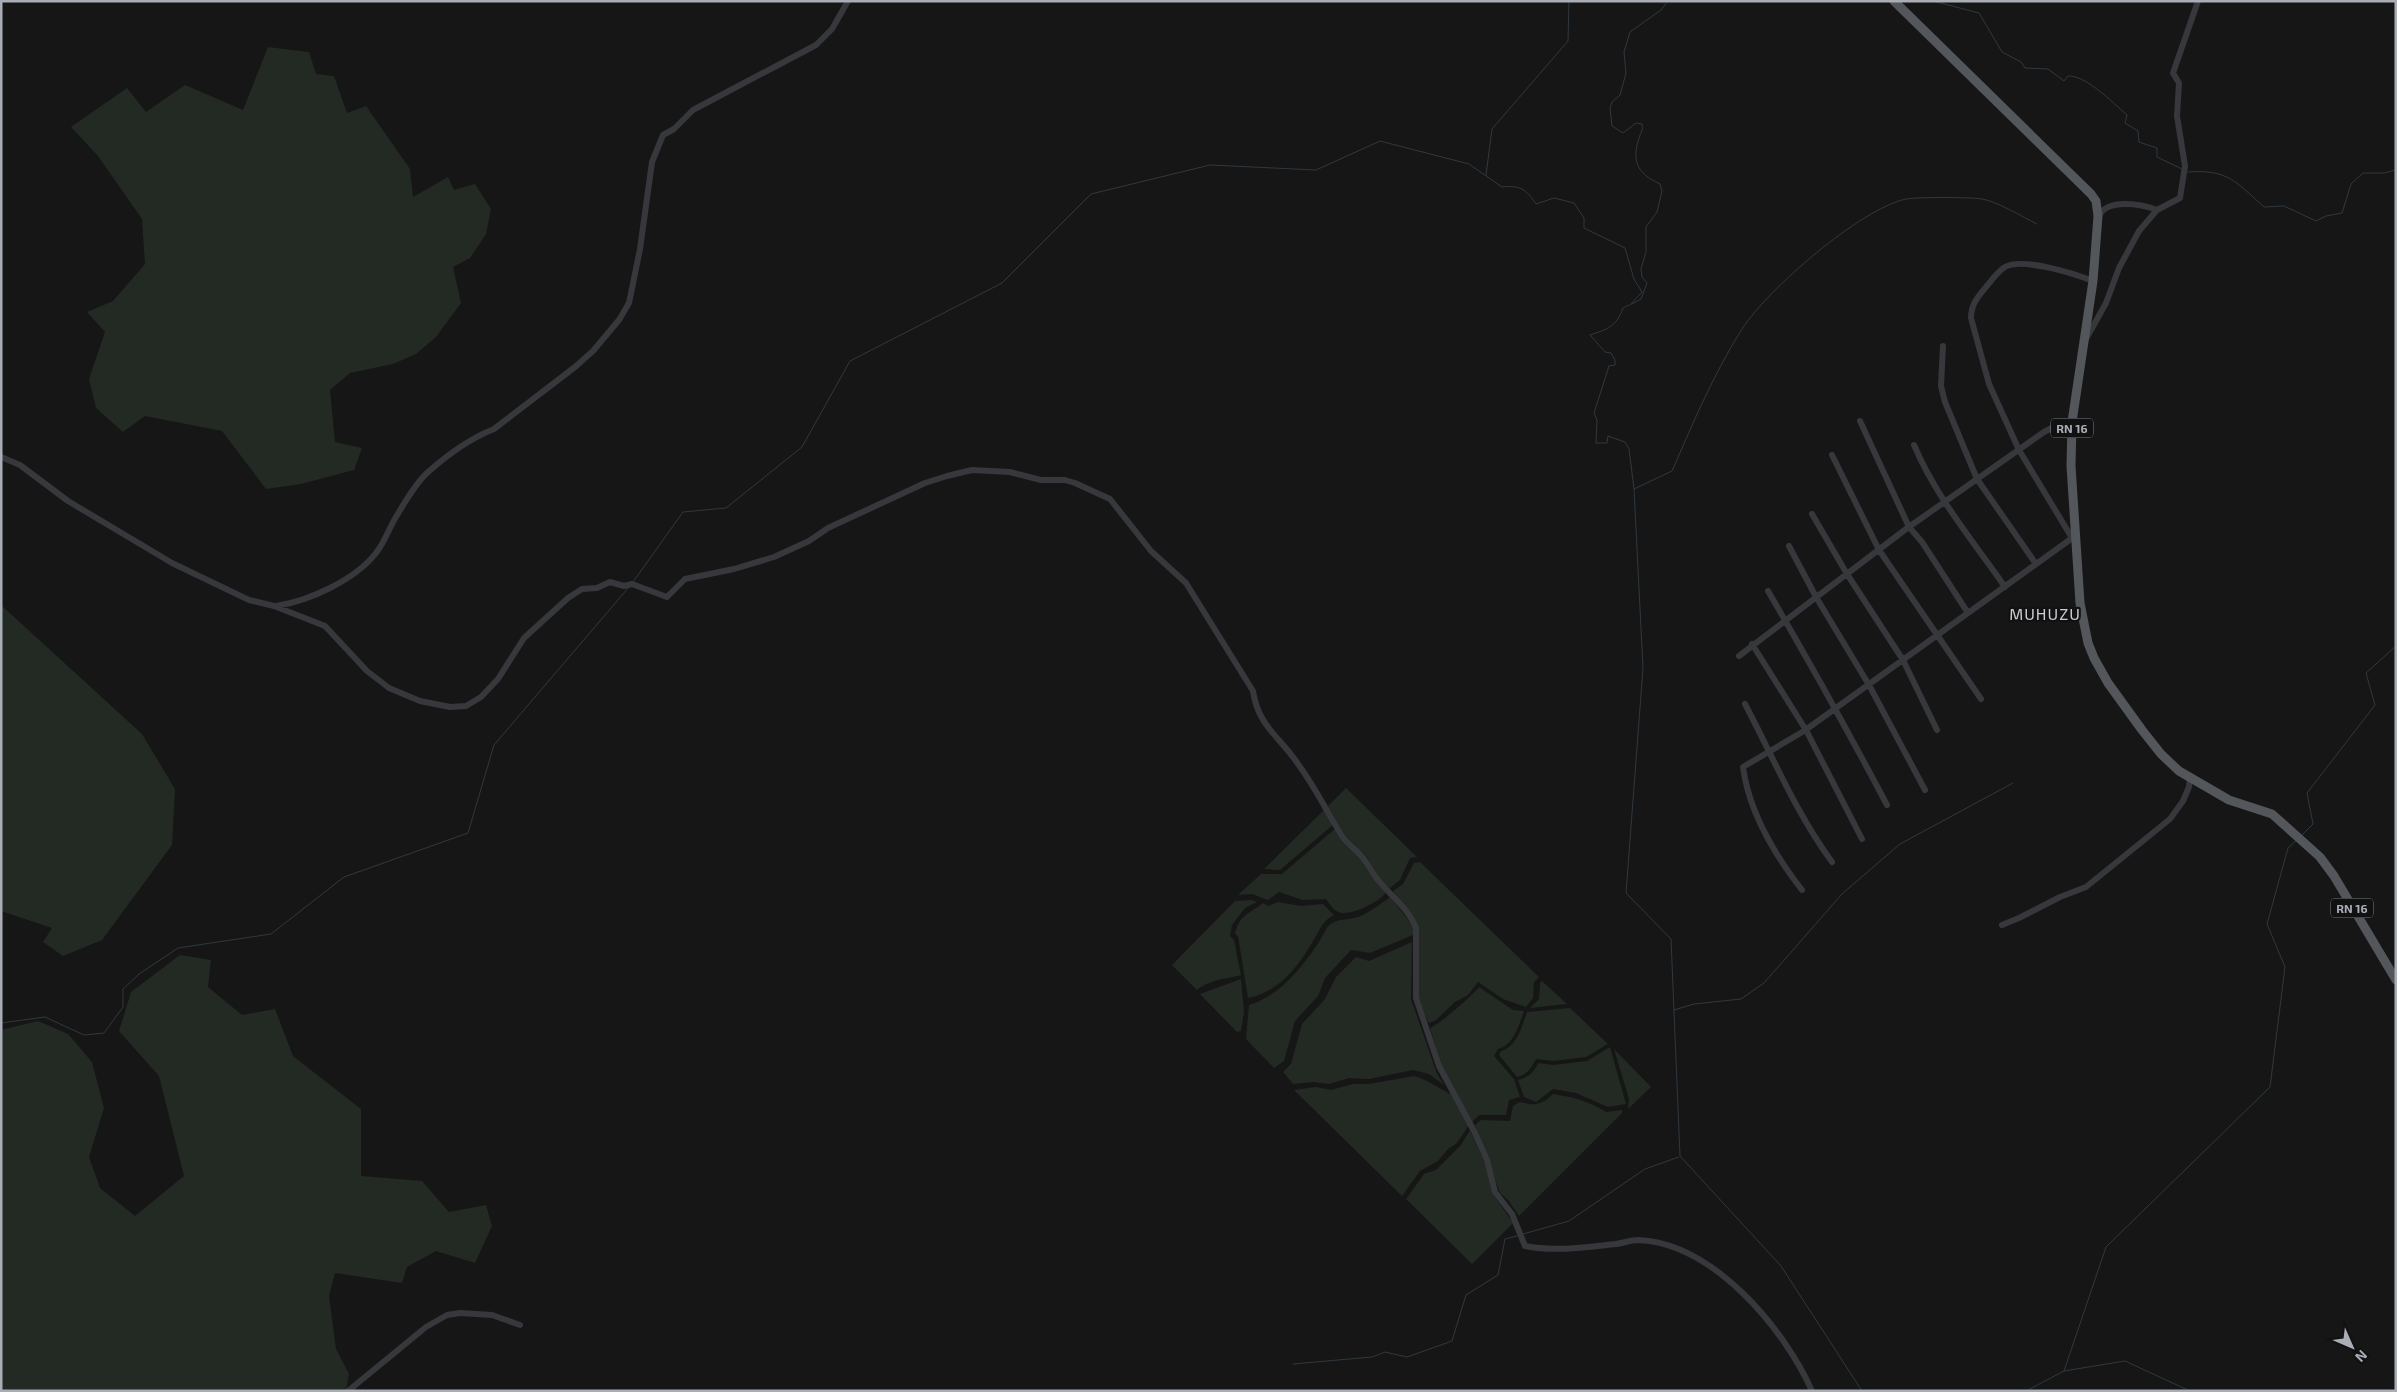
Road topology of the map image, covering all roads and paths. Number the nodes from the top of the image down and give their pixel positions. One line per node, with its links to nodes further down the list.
1 (848, 1): 27 (street)
2 (1894, 1): 5 (main road, RN 16)
3 (2198, 1): 4 (street)
4 (2157, 210): 5 (street); 7 (street)
5 (2098, 216): 6 (main road, RN 16)
6 (2093, 281): 7 (main road, RN 16); 12 (street)
7 (2084, 344): 10 (main road, RN 16)
8 (1942, 346): 15 (street)
9 (1860, 421): 18 (street)
10 (2072, 422): 12 (street); 19 (main road, RN 16)
11 (1914, 445): 16 (street)
12 (2019, 450): 15 (street); 19 (street)
13 (1832, 455): 21 (street)
14 (1, 457): 27 (street)
15 (1977, 479): 16 (street); 22 (street)
16 (1945, 502): 18 (street); 24 (street)
17 (1812, 514): 23 (street)
18 (1909, 527): 21 (street); 28 (street)
19 (2074, 537): 22 (street); 41 (main road, RN 16)
20 (1789, 546): 26 (street)
21 (1879, 550): 23 (street); 30 (street)
22 (2036, 564): 24 (street)
23 (1847, 574): 26 (street); 33 (street)
24 (2005, 587): 28 (street)
25 (1768, 591): 29 (street)
26 (1816, 597): 29 (street); 34 (street)
27 (274, 606): 51 (street)
28 (1968, 613): 30 (street)
29 (1784, 620): 31 (street); 37 (street)
30 (1936, 636): 33 (street); 35 (street)
31 (1752, 644): 32 (street); 38 (street)
32 (1738, 656)
33 (1903, 660): 34 (street); 39 (street)
34 (1869, 685): 37 (street); 42 (street)
35 (1980, 699)
36 (1745, 704): 40 (street)
37 (1836, 709): 38 (street); 43 (street)
38 (1806, 730): 40 (street); 44 (street)
39 (1937, 730)
40 (1770, 751): 45 (street); 46 (street)
41 (2190, 778): 47 (street); 48 (main road, RN 16)
42 (1925, 790)
43 (1887, 805)
44 (1862, 839)
45 (1832, 862)
46 (1802, 890)
47 (2002, 925)
48 (2396, 980)
49 (520, 1325): 50 (street)
50 (348, 1391)
51 (1812, 1391)

